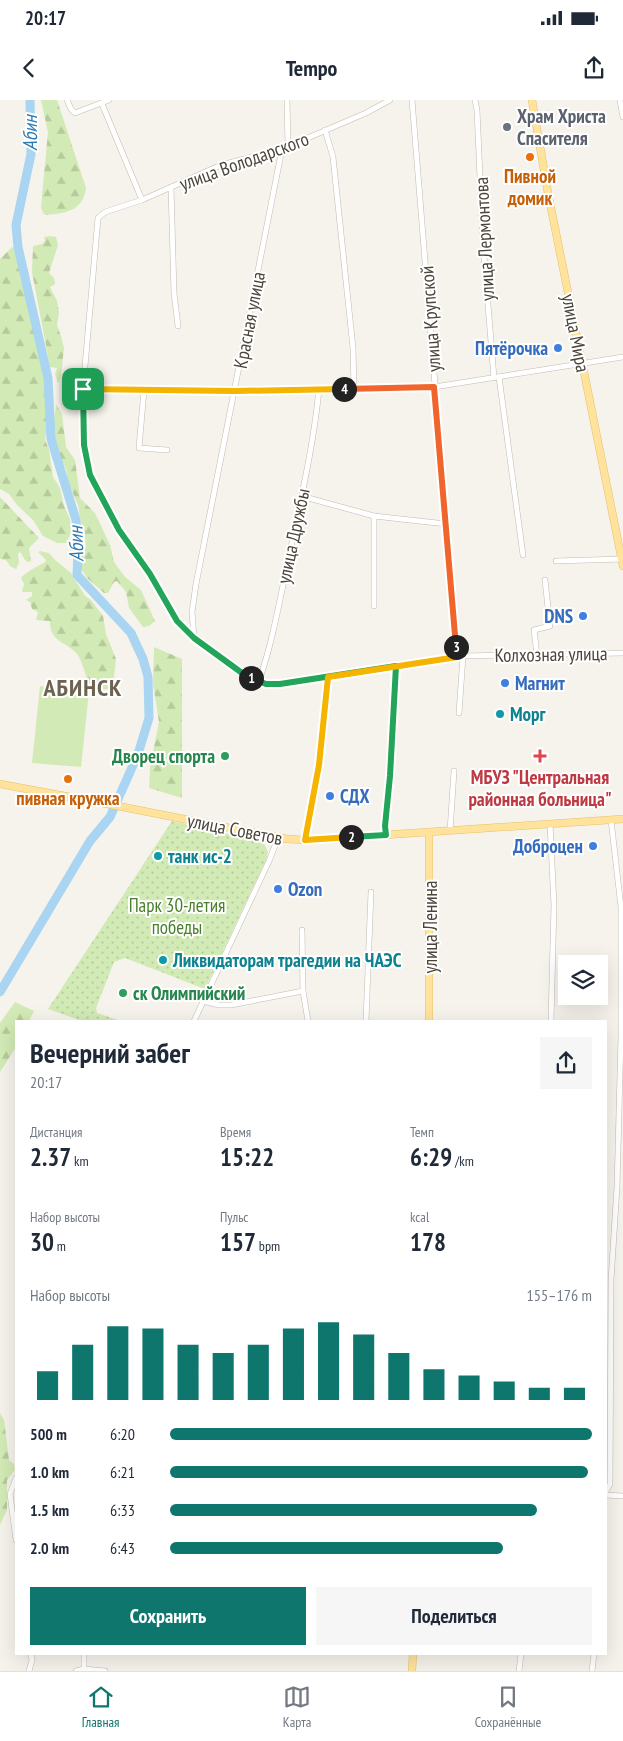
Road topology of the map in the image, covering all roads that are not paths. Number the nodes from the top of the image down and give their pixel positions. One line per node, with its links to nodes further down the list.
1 (67, 100): 9 (street)
2 (109, 100): 9 (street)
3 (288, 100): 12 (street, Красная улица)
4 (390, 100): 11 (street, улица Володарского)
5 (412, 100): 20 (street, улица Крупской)
6 (475, 100): 19 (street, улица Лермонтова)
7 (532, 100): 18 (main road, улица Мира)
8 (620, 100): 10 (street)
9 (102, 104): 14 (street)
10 (623, 117)
11 (325, 130): 12 (street, улица Володарского); 21 (street)
12 (285, 147): 13 (street, улица Володарского); 25 (street, Красная улица)
13 (172, 187): 14 (street, улица Володарского); 16 (street)
14 (142, 200): 15 (street, улица Володарского)
15 (98, 218): 22 (street, Колхозная улица)
16 (178, 326)
17 (623, 357): 18 (street)
18 (582, 365): 19 (street); 32 (main road, улица Мира)
19 (496, 377): 20 (street); 30 (street, улица Лермонтова)
20 (434, 387): 21 (street); 29 (street, улица Крупской)
21 (354, 388): 23 (street)
22 (83, 389): 24 (street); 35 (street, Колхозная улица)
23 (319, 389): 25 (street); 27 (street, улица Дружбы)
24 (144, 390): 25 (street); 26 (street)
25 (235, 391): 35 (street, Красная улица)
26 (167, 450)
27 (301, 496): 28 (street); 42 (street, улица Дружбы)
28 (374, 516): 29 (street); 34 (street)
29 (446, 524): 39 (street, улица Крупской)
30 (523, 555)
31 (556, 561): 32 (street)
32 (622, 562)
33 (545, 580): 37 (street)
34 (374, 606)
35 (194, 638): 42 (street, Колхозная улица)
36 (623, 653): 37 (street, Колхозная улица)
37 (537, 655): 38 (street, Колхозная улица)
38 (463, 656): 39 (street, Колхозная улица); 43 (street)
39 (457, 657): 40 (street, Колхозная улица)
40 (396, 666): 41 (street, Колхозная улица); 51 (street)
41 (328, 677): 42 (street, Колхозная улица); 53 (street)
42 (259, 681)
43 (459, 713)
44 (454, 771): 49 (street)
45 (0, 784): 52 (main road, улица Советов)
46 (623, 819): 47 (main road, улица Советов)
47 (611, 820): 48 (main road, улица Советов); 63 (street)
48 (550, 824): 49 (main road, улица Советов); 62 (street)
49 (450, 831): 50 (main road, улица Советов)
50 (429, 832): 51 (main road, улица Советов); 61 (main road, улица Ленина)
51 (386, 835): 53 (main road, улица Советов)
52 (278, 838): 53 (main road, улица Советов); 57 (street)
53 (305, 840)
54 (371, 892): 60 (street)
55 (302, 930): 56 (street)
56 (304, 990): 57 (street); 59 (street)
57 (203, 1000): 58 (street)
58 (194, 1020)
59 (308, 1020)
60 (366, 1020)
61 (429, 1020)
62 (551, 1020)
63 (609, 1280): 65 (street)
64 (15, 1481): 68 (street)
65 (607, 1489)
66 (607, 1495): 67 (street)
67 (623, 1496)
68 (15, 1532)
69 (31, 1655): 75 (street)
70 (84, 1655): 74 (street)
71 (413, 1655): 78 (main road)
72 (521, 1655): 79 (street)
73 (594, 1655): 80 (street)
74 (84, 1669): 76 (street); 77 (street)
75 (29, 1671)
76 (76, 1671)
77 (105, 1671)
78 (412, 1671)
79 (519, 1671)
80 (592, 1671)

